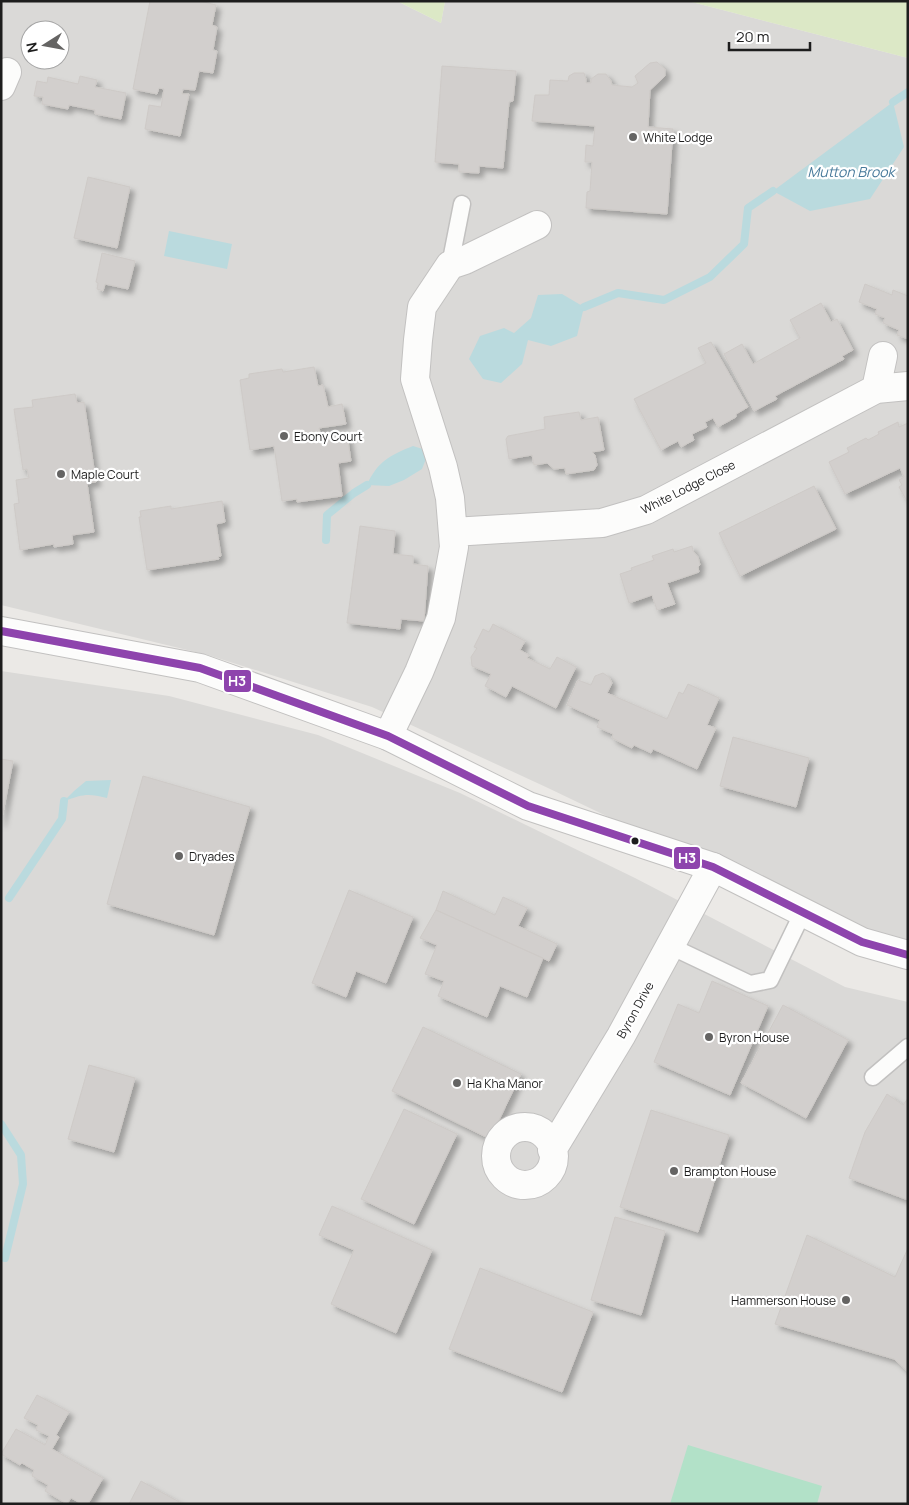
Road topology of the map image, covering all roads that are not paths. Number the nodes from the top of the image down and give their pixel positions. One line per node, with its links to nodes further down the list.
1 (462, 204): 3 (lane)
2 (537, 225): 3 (street)
3 (450, 265): 7 (street)
4 (883, 356): 6 (street)
5 (908, 386): 6 (street, White Lodge Close)
6 (876, 389): 7 (street, White Lodge Close)
7 (453, 532): 9 (street)
8 (1, 631): 9 (street)
9 (388, 736): 10 (street)
10 (713, 868): 11 (street); 12 (street, Byron Drive)
11 (803, 912): 12 (lane); 13 (street)
12 (670, 946): 16 (street, Byron Drive)
13 (908, 955)
14 (908, 1047): 15 (lane)
15 (873, 1077)
16 (552, 1150)

